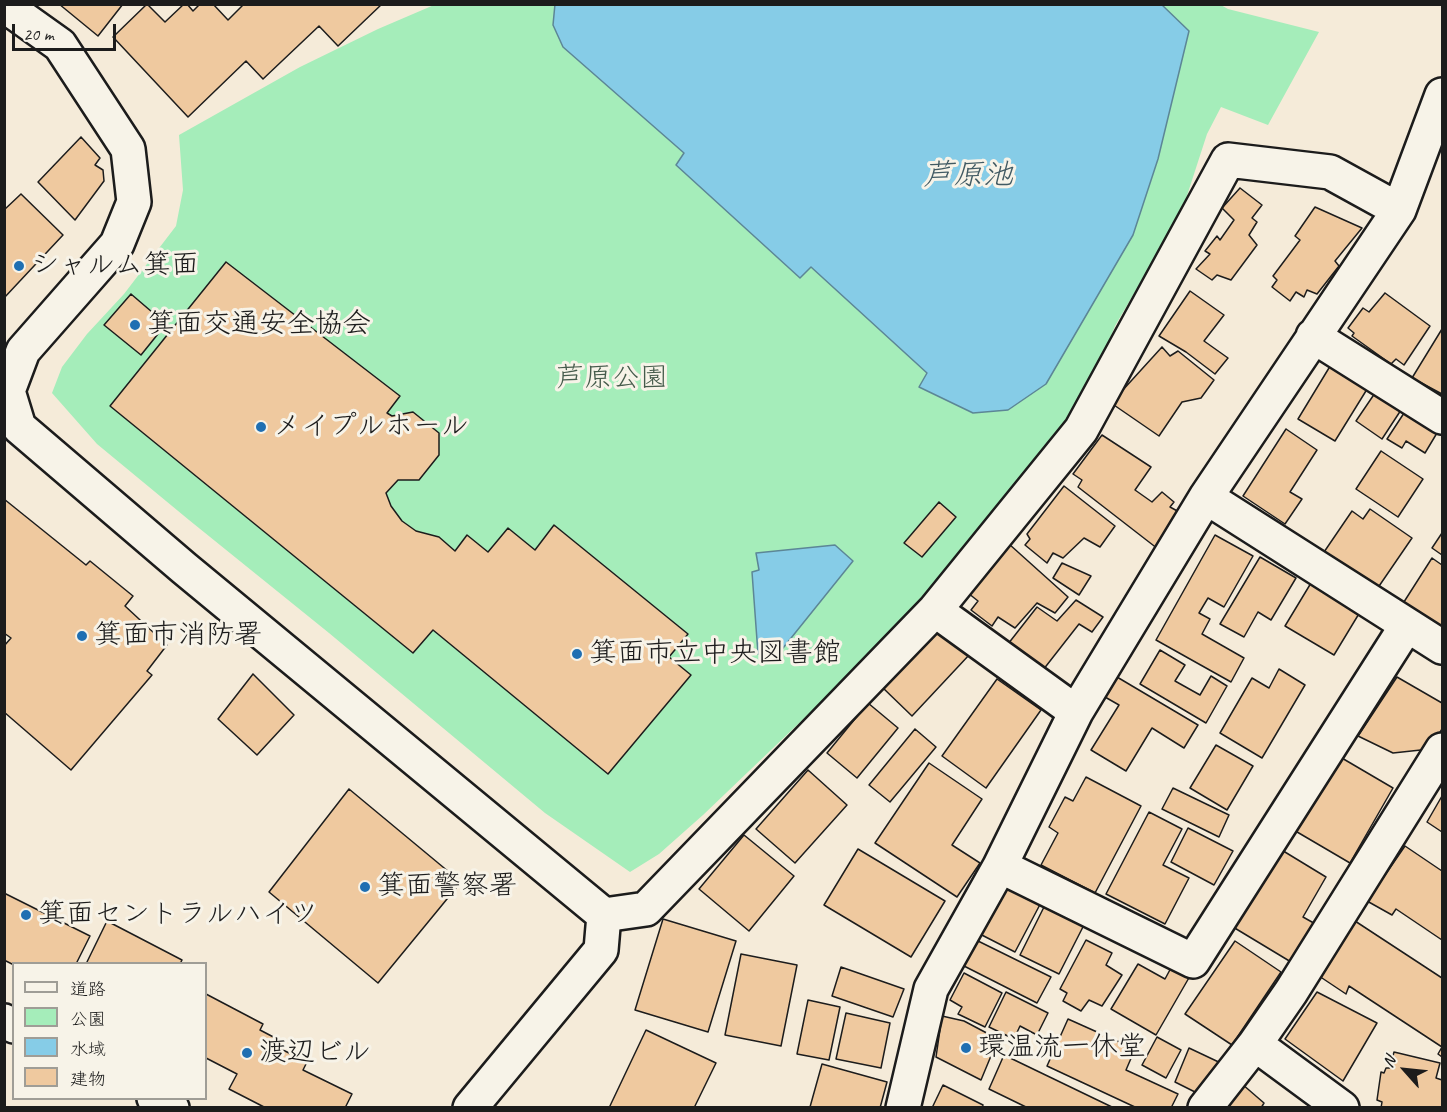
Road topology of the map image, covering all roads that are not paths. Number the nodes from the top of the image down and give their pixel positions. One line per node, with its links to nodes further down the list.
1 (4, 5): 13 (street)
2 (1443, 95): 3 (street)
3 (1399, 210): 4 (street); 7 (street)
4 (1313, 336): 5 (street); 6 (street)
5 (1443, 417)
6 (1206, 497): 8 (street); 10 (street)
7 (935, 610): 10 (street); 13 (street)
8 (1407, 625): 9 (street); 12 (street)
9 (1443, 647)
10 (1076, 712): 12 (street)
11 (1443, 750): 14 (street)
12 (1000, 866): 18 (street)
13 (604, 915): 17 (street)
14 (1255, 1044): 19 (street); 20 (street)
15 (158, 1100): 16 (street)
16 (172, 1107)
17 (470, 1107)
18 (903, 1107)
19 (1205, 1107)
20 (1342, 1107)

